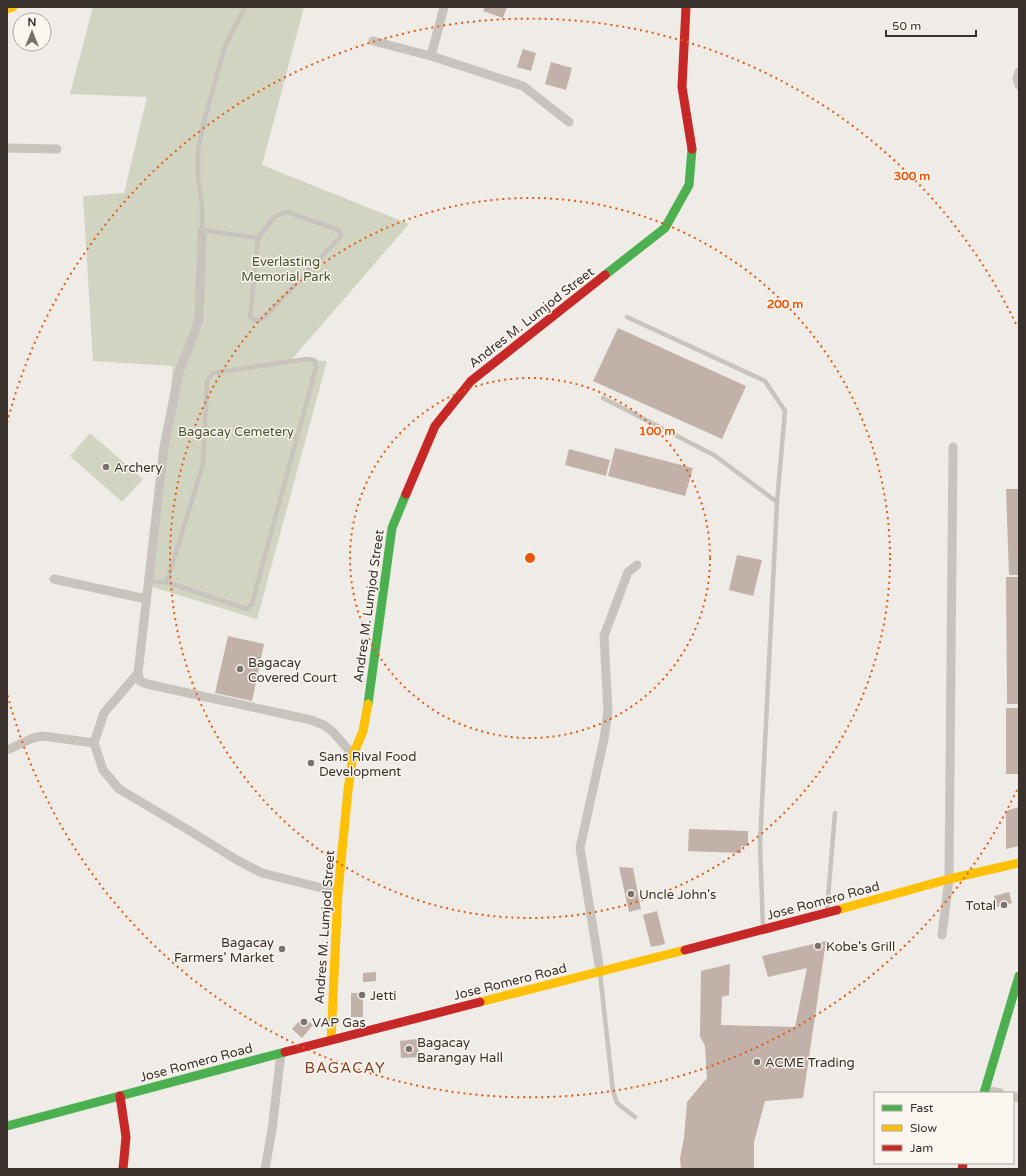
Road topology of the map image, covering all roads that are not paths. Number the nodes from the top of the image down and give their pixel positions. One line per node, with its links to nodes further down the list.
1 (13, 7): 5 (main road)
2 (245, 7): 13 (lane)
3 (444, 7): 7 (street)
4 (686, 7): 27 (main road, Andres M. Lumjod Street)
5 (7, 9)
6 (373, 41): 7 (street)
7 (431, 56): 10 (street)
8 (1019, 72): 9 (street)
9 (1019, 85)
10 (569, 122)
11 (7, 148): 12 (street)
12 (57, 149)
13 (202, 230): 14 (lane); 21 (street)
14 (258, 238): 14 (lane)
15 (627, 317): 18 (lane)
16 (602, 398): 18 (lane)
17 (953, 447): 30 (street)
18 (777, 502): 33 (lane)
19 (637, 565): 35 (street)
20 (54, 579): 23 (street)
21 (148, 582): 22 (lane); 23 (street)
22 (167, 582): 22 (lane)
23 (146, 599): 24 (street)
24 (138, 673): 25 (street); 27 (street)
25 (94, 743): 26 (street); 31 (street)
26 (7, 750)
27 (353, 755): 31 (main road, Andres M. Lumjod Street)
28 (836, 813): 32 (lane)
29 (1019, 863): 30 (main road, Jose Romero Road)
30 (949, 879): 32 (main road, Jose Romero Road); 34 (street)
31 (338, 892): 37 (main road, Andres M. Lumjod Street)
32 (827, 912): 33 (main road, Jose Romero Road)
33 (764, 930): 35 (main road, Jose Romero Road)
34 (942, 935)
35 (600, 971): 37 (main road, Jose Romero Road); 41 (lane)
36 (1019, 976): 39 (main road)
37 (331, 1040): 38 (main road, Jose Romero Road)
38 (281, 1053): 40 (main road, Jose Romero Road); 44 (street)
39 (985, 1091)
40 (120, 1096): 42 (main road, Jose Romero Road); 43 (main road)
41 (635, 1117)
42 (7, 1126)
43 (123, 1169)
44 (266, 1169)

